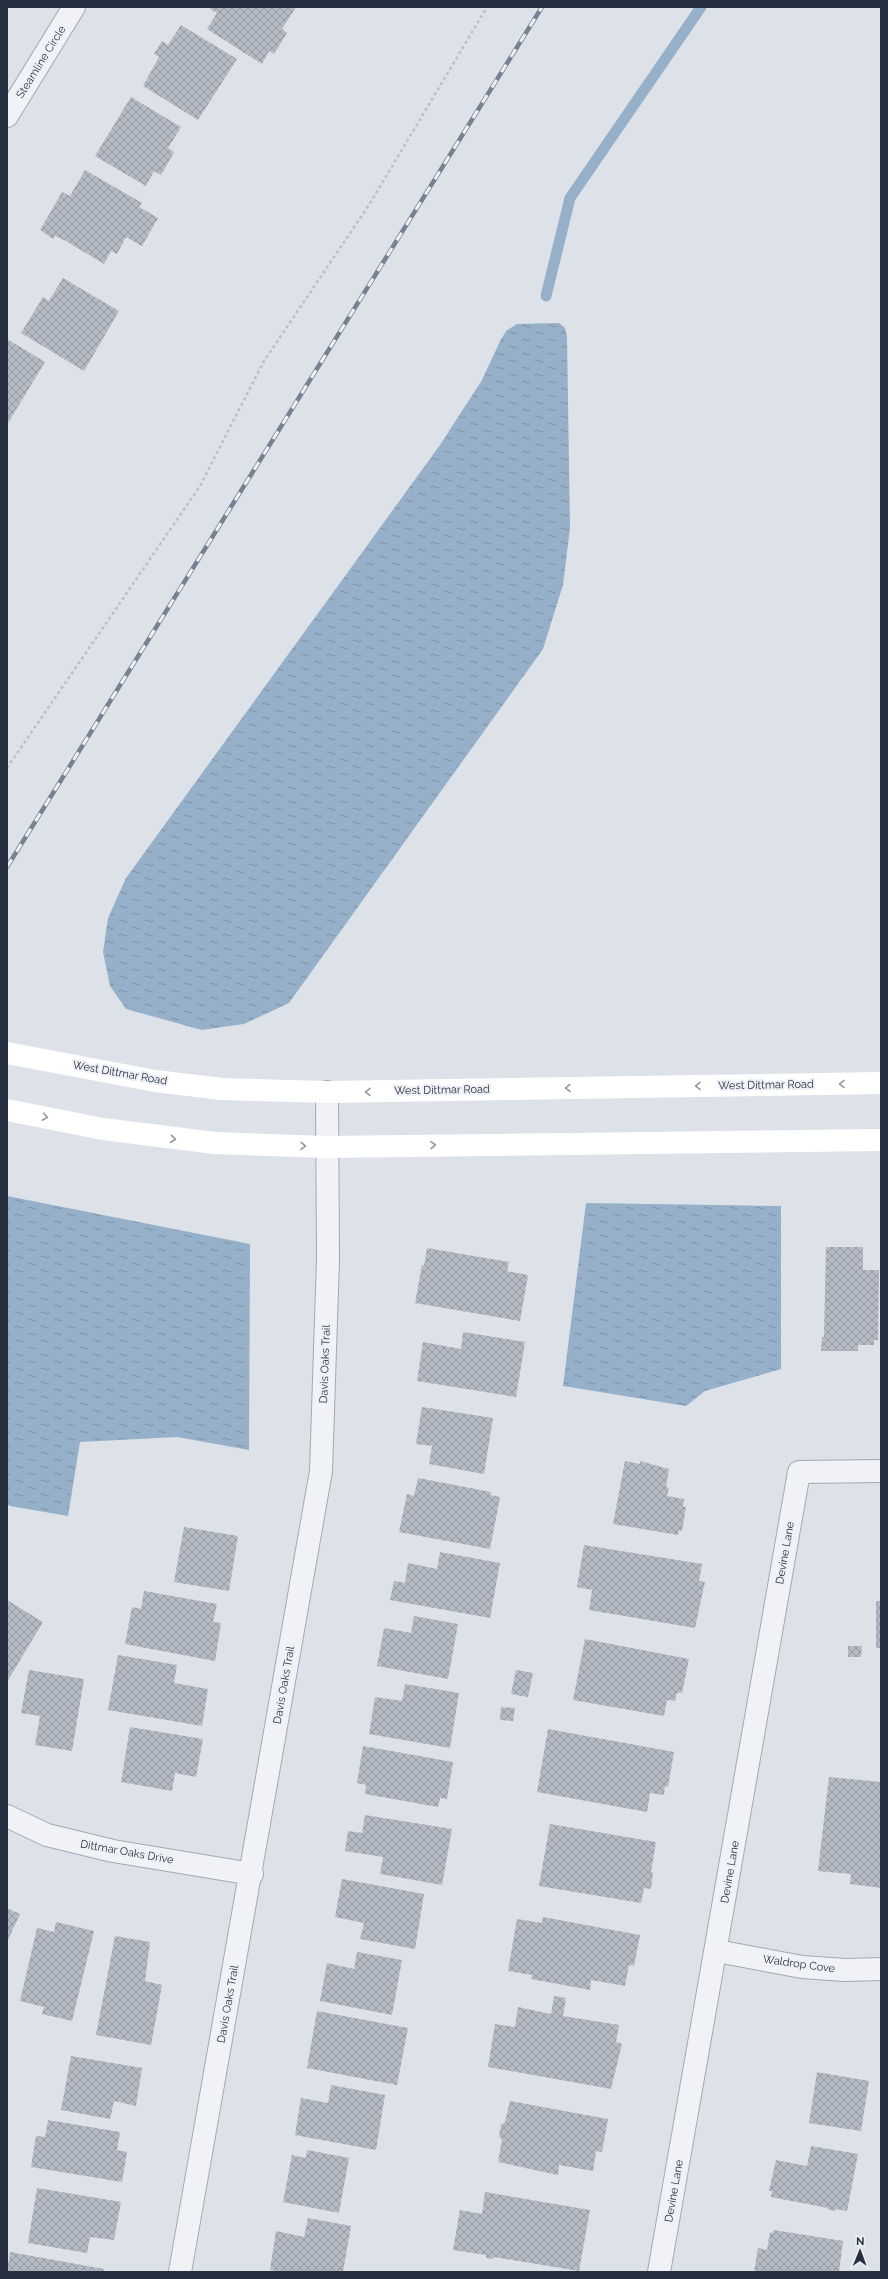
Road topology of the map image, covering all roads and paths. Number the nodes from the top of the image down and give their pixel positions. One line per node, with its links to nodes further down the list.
1 (74, 7): 3 (street, Steamline Circle)
2 (487, 7): 4 (path)
3 (7, 116)
4 (7, 768)
5 (7, 1053): 7 (street, West Dittmar Road)
6 (881, 1083): 7 (street, West Dittmar Road, one-way to 7)
7 (327, 1092): 10 (street, Davis Oaks Trail)
8 (7, 1110): 10 (street, one-way to 10)
9 (881, 1140): 10 (street, one-way to 9)
10 (326, 1146): 13 (street, Davis Oaks Trail)
11 (881, 1471): 14 (street, Devine Lane)
12 (7, 1816): 13 (street, Dittmar Oaks Drive)
13 (252, 1874): 16 (street, Davis Oaks Trail)
14 (717, 1951): 15 (street, Waldrop Cove); 17 (street, Devine Lane)
15 (881, 1969)
16 (180, 2272)
17 (660, 2272)

